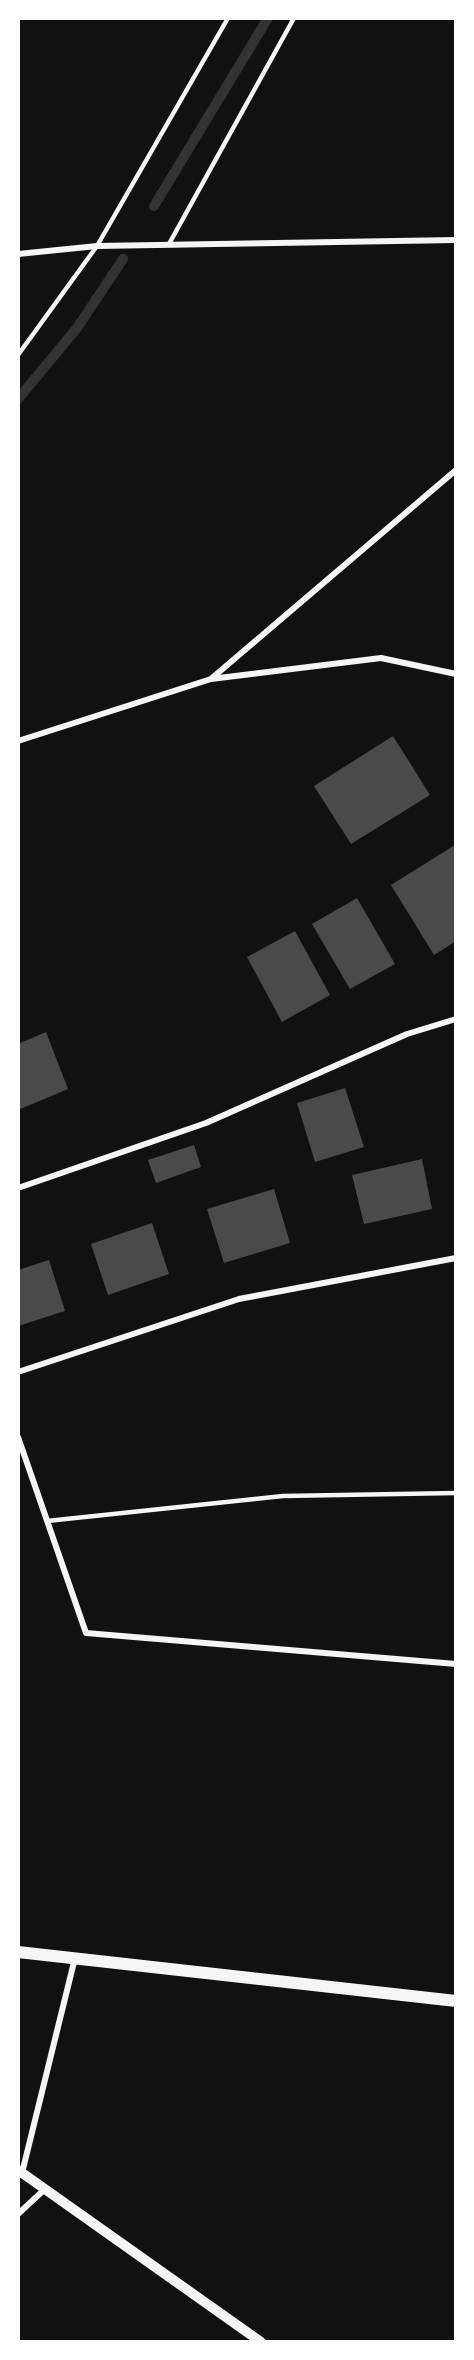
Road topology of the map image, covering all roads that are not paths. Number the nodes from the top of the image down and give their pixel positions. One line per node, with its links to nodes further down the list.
1 (228, 18): 5 (lane)
2 (294, 18): 4 (lane)
3 (456, 240): 4 (street)
4 (169, 244): 5 (street)
5 (97, 246): 6 (street); 7 (lane)
6 (18, 254)
7 (18, 355)
8 (456, 470): 10 (street)
9 (456, 674): 10 (street)
10 (211, 679): 11 (street)
11 (18, 741)
12 (456, 1019): 13 (street)
13 (18, 1188)
14 (456, 1258): 15 (street)
15 (18, 1372)
16 (18, 1437): 18 (street)
17 (456, 1493): 18 (lane)
18 (47, 1521): 19 (street)
19 (456, 1664)
20 (18, 1952): 21 (main road)
21 (75, 1958): 22 (main road); 23 (street)
22 (456, 2001)
23 (20, 2172): 24 (street)
24 (45, 2189): 25 (street); 26 (street)
25 (18, 2214)
26 (261, 2342)

